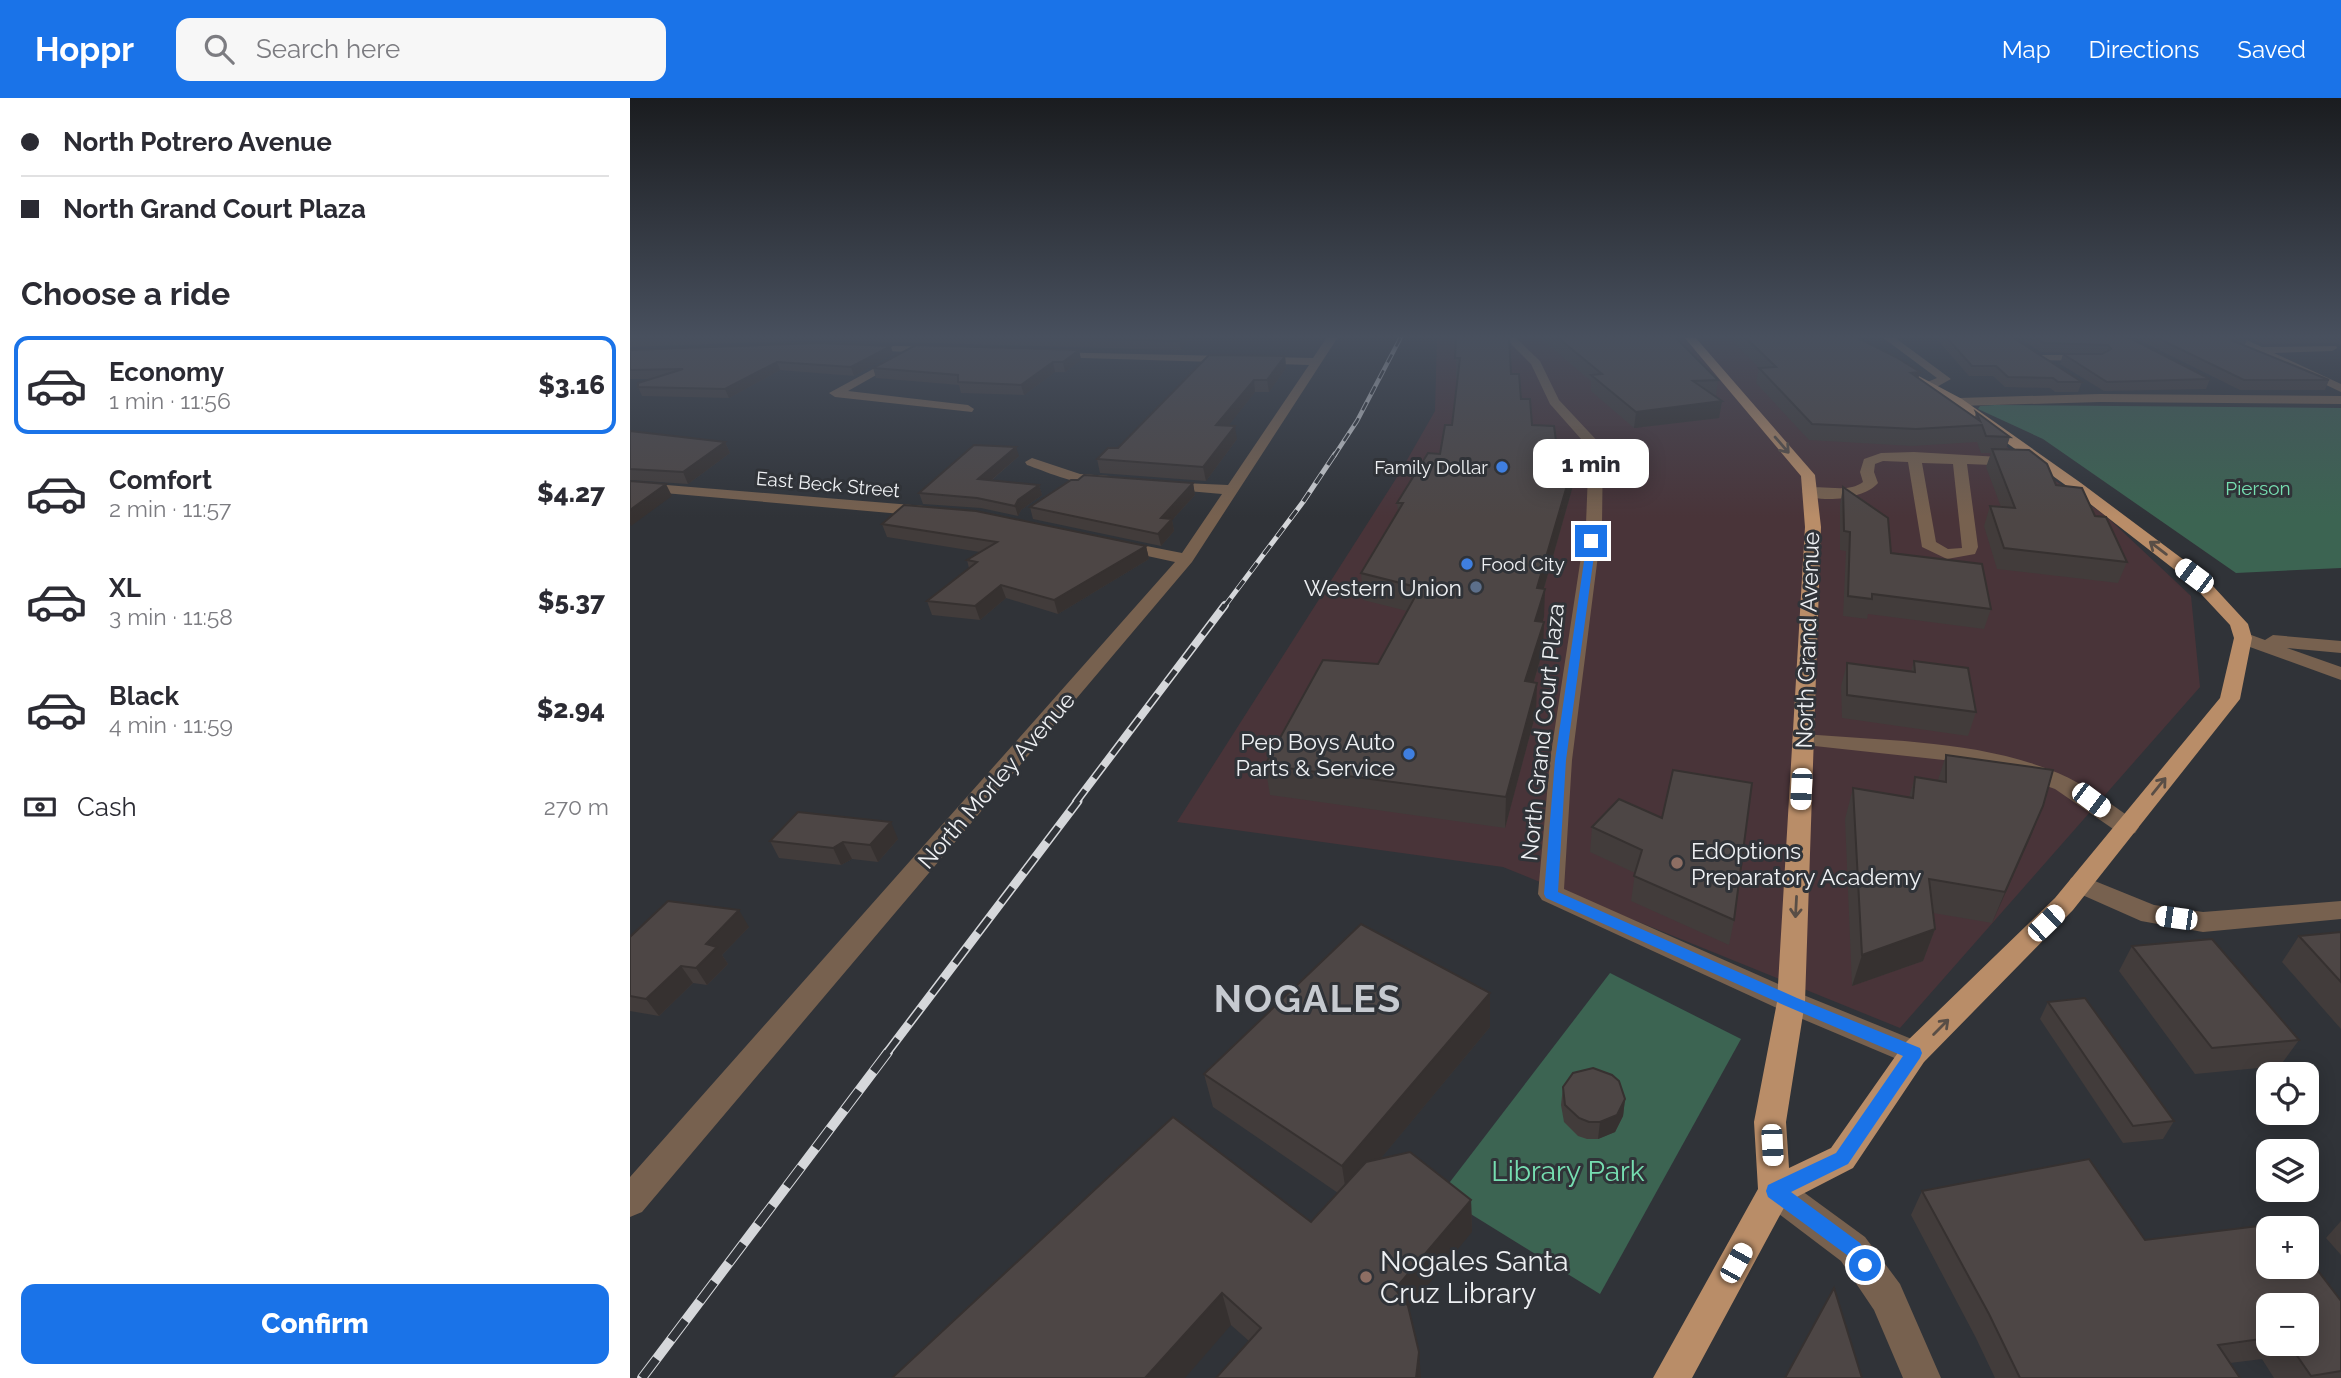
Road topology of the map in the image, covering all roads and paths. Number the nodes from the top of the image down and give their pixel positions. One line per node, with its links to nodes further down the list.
1 (864, 397): 11 (street)
2 (1295, 397): 20 (street, North Morley Avenue)
3 (1552, 397): 33 (street, North Grand Court Plaza)
4 (1741, 397): 21 (main road, North Grand Avenue, one-way to 21)
5 (1949, 397): 10 (main road)
6 (2234, 397): 9 (street)
7 (2100, 398): 9 (street); 10 (street)
8 (2341, 400): 9 (street)
9 (2242, 401)
10 (1958, 402): 15 (main road)
11 (968, 410)
12 (1914, 456): 13 (street); 13 (street); 21 (street)
13 (1959, 459): 15 (street)
14 (1032, 462): 16 (street)
15 (2043, 463): 26 (main road, one-way to 15)
16 (1078, 478): 17 (street); 22 (street)
17 (1130, 482)
18 (1156, 484): 20 (street)
19 (630, 486): 23 (street, East Beck Street)
20 (1233, 490): 25 (street, North Morley Avenue)
21 (1809, 492): 29 (main road, North Grand Avenue)
22 (1058, 493)
23 (944, 513)
24 (1107, 542): 25 (street)
25 (1186, 559): 36 (street, North Morley Avenue)
26 (2243, 638): 27 (street); 28 (street); 30 (main road, one-way to 26)
27 (2341, 648)
28 (2341, 674)
29 (1803, 740): 30 (street); 33 (main road, North Grand Avenue, one-way to 33)
30 (2127, 827): 31 (main road)
31 (2080, 884): 32 (street); 34 (main road, one-way to 31)
32 (2341, 910)
33 (1791, 1002): 34 (street, North Grand Court Plaza); 35 (main road, North Grand Avenue)
34 (1914, 1053): 35 (main road)
35 (1775, 1191): 37 (main road); 38 (street)
36 (630, 1201)
37 (1672, 1378)
38 (1922, 1378)

